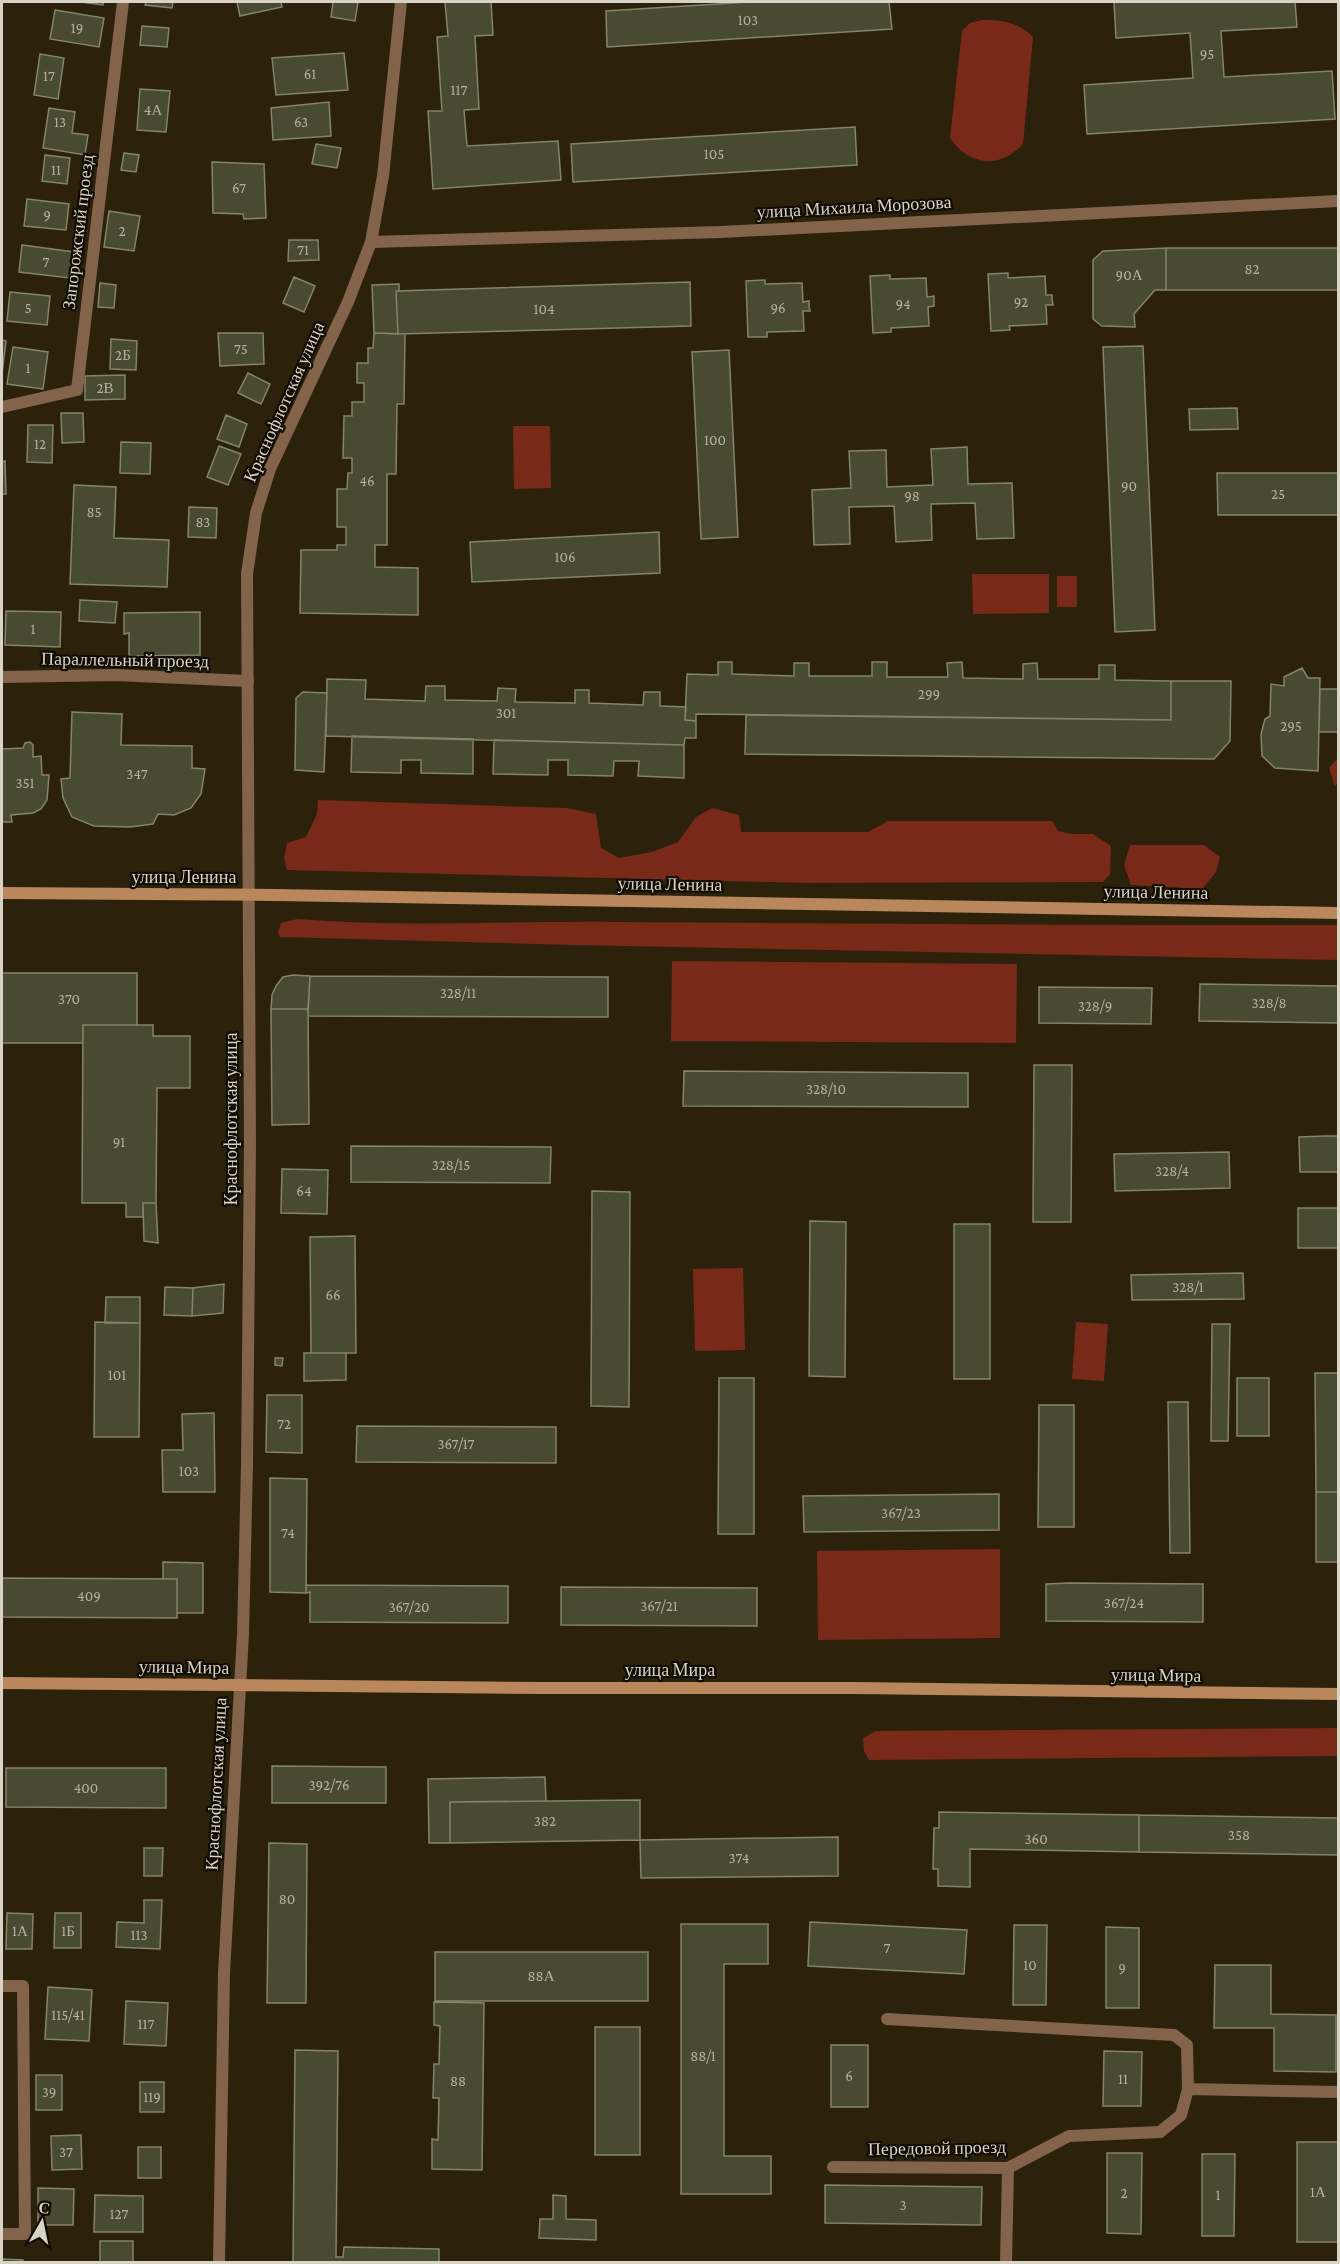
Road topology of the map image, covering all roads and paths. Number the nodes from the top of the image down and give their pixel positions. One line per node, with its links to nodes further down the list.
1 (123, 2): 5 (street, Запорожский проезд)
2 (401, 2): 4 (street, Краснофлотская улица)
3 (1338, 201): 4 (street, улица Михаила Морозова)
4 (371, 242): 7 (street, Краснофлотская улица)
5 (2, 407)
6 (2, 677): 7 (street, Параллельный проезд)
7 (248, 681): 9 (street, Краснофлотская улица)
8 (2, 893): 9 (main road, улица Ленина)
9 (250, 895): 10 (main road, улица Ленина); 12 (street, Краснофлотская улица)
10 (1338, 913)
11 (2, 1683): 12 (main road, улица Мира)
12 (239, 1685): 13 (main road, улица Мира); 21 (street, Краснофлотская улица)
13 (1338, 1694)
14 (2, 1986): 20 (street)
15 (887, 2019): 16 (street, Передовой проезд)
16 (1188, 2089): 17 (street); 19 (street, Передовой проезд)
17 (1338, 2092)
18 (833, 2167): 19 (street, Передовой проезд)
19 (1008, 2168): 22 (street)
20 (2, 2234)
21 (219, 2262)
22 (1006, 2262)

